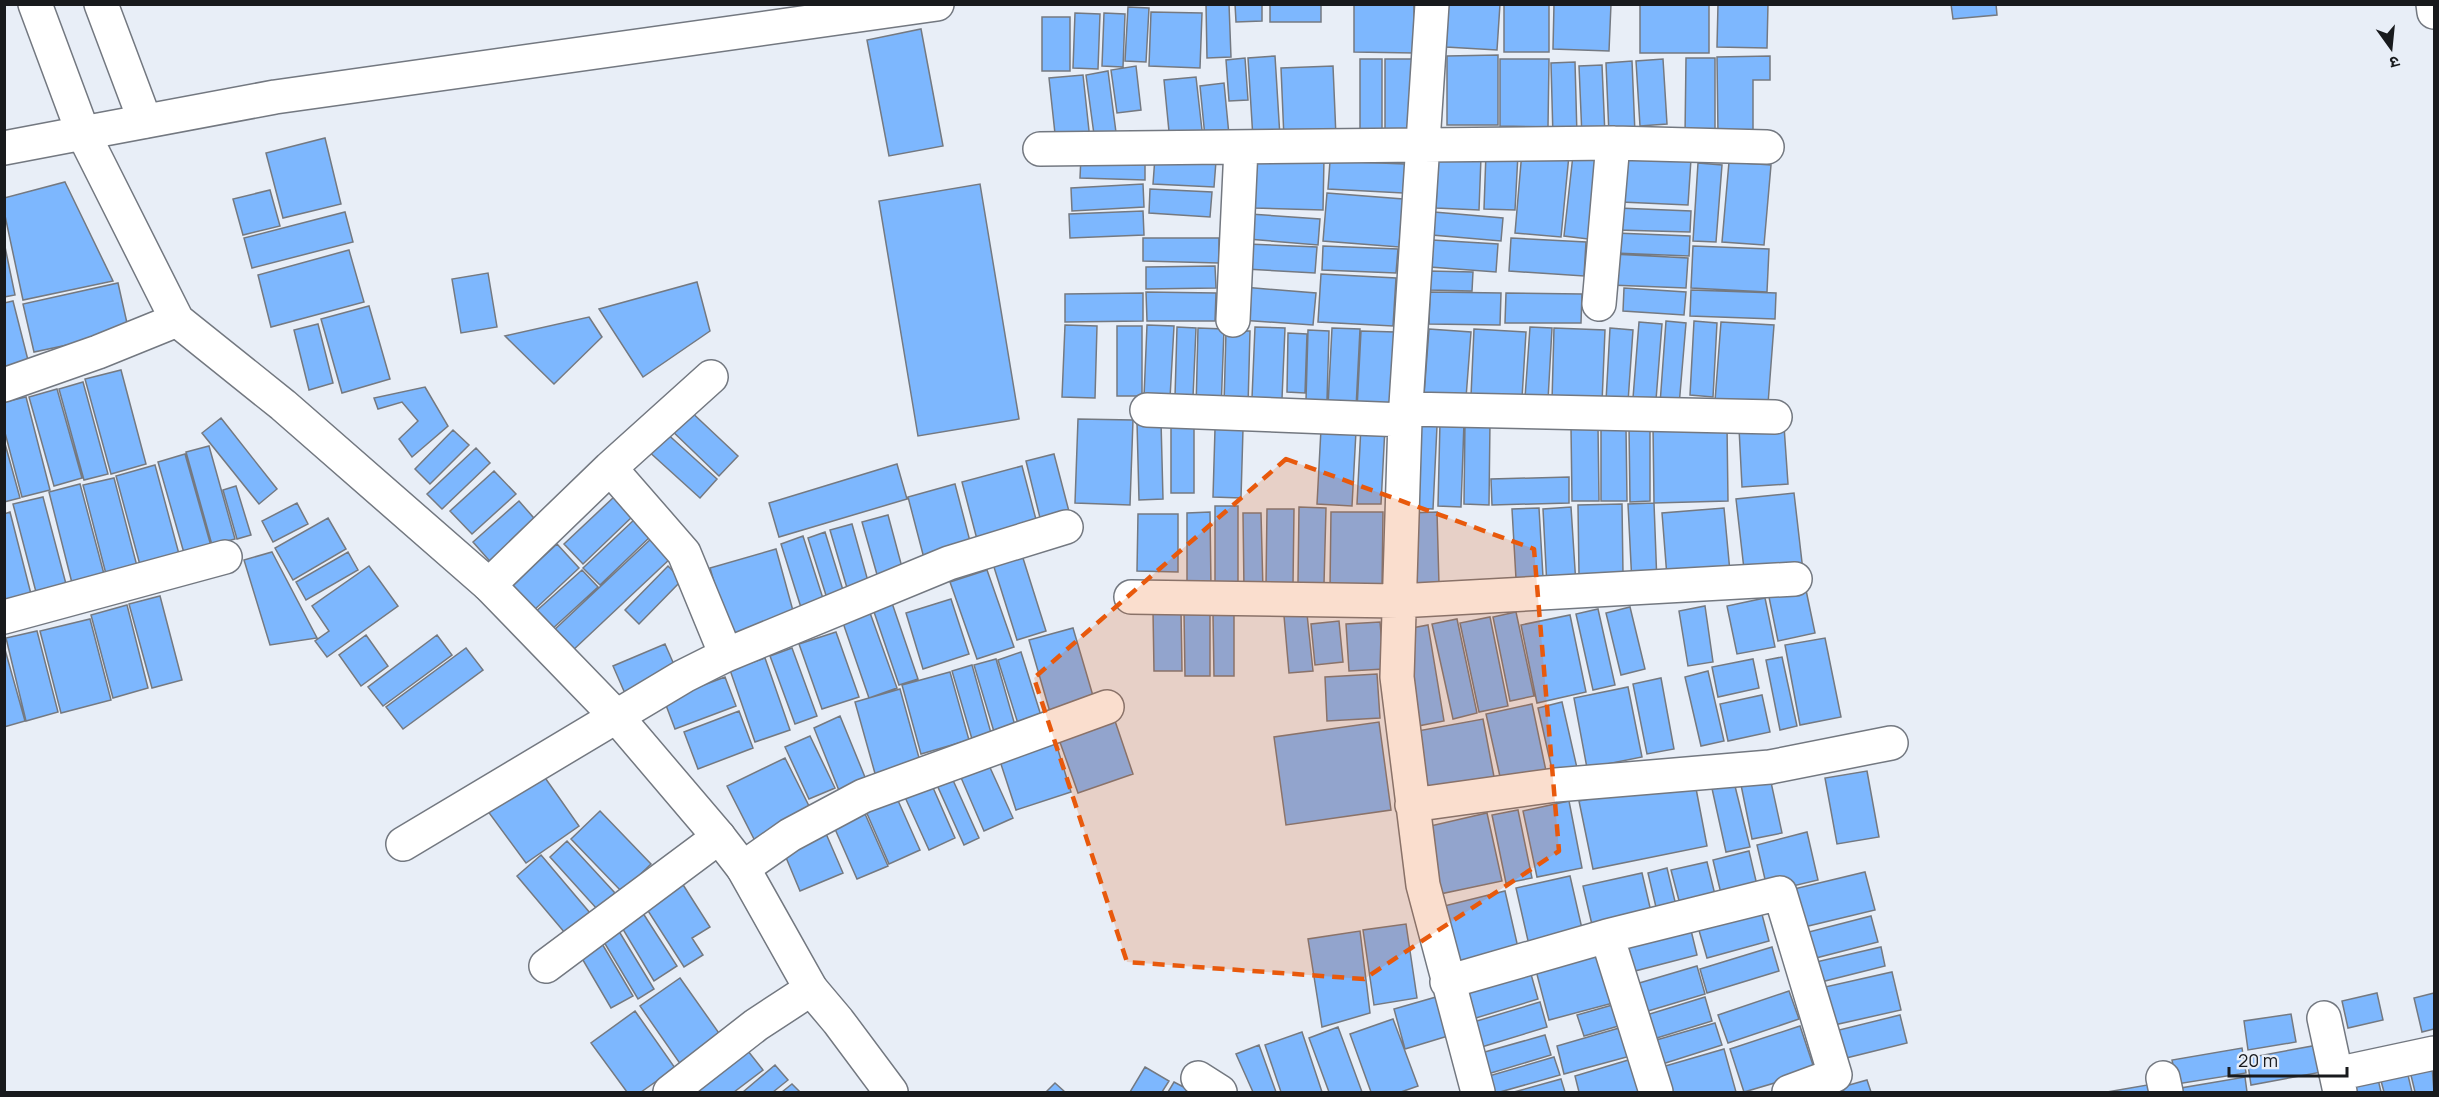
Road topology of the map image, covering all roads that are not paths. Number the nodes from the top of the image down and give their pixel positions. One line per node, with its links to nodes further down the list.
1 (35, 4): 8 (street)
2 (100, 4): 7 (street)
3 (937, 4): 7 (street)
4 (1432, 4): 10 (street)
5 (2433, 4): 6 (street)
6 (2434, 12)
7 (146, 121): 8 (street)
8 (83, 133): 12 (street); 16 (street)
9 (1613, 143): 10 (street); 11 (street); 15 (street)
10 (1424, 145): 13 (street); 21 (street)
11 (1767, 147)
12 (4, 148)
13 (1241, 148): 14 (street); 17 (street)
14 (1040, 149)
15 (1599, 304)
16 (177, 320): 19 (street); 27 (street)
17 (1233, 320)
18 (711, 376): 23 (street)
19 (4, 385)
20 (1147, 410): 21 (street)
21 (1406, 414): 22 (street); 29 (street)
22 (1775, 417)
23 (610, 468): 27 (street); 31 (street)
24 (1066, 527): 31 (street)
25 (225, 557): 30 (street)
26 (1795, 579): 29 (street)
27 (489, 585): 33 (street)
28 (1131, 597): 29 (street)
29 (1398, 601): 35 (street)
30 (4, 617)
31 (726, 655): 33 (street)
32 (1107, 707): 38 (street)
33 (616, 716): 36 (street); 37 (street)
34 (1891, 743): 35 (street)
35 (1412, 805): 41 (street)
36 (719, 837): 38 (street); 40 (street)
37 (403, 844)
38 (742, 868): 42 (street)
39 (1607, 936): 41 (street); 49 (street); 50 (street)
40 (546, 966)
41 (1447, 982): 46 (street)
42 (811, 989): 47 (street); 48 (street)
43 (2324, 1018): 45 (street)
44 (2434, 1053): 45 (street)
45 (2338, 1083)
46 (1470, 1090)
47 (670, 1092)
48 (891, 1092)
49 (1656, 1092)
50 (1789, 1092)

